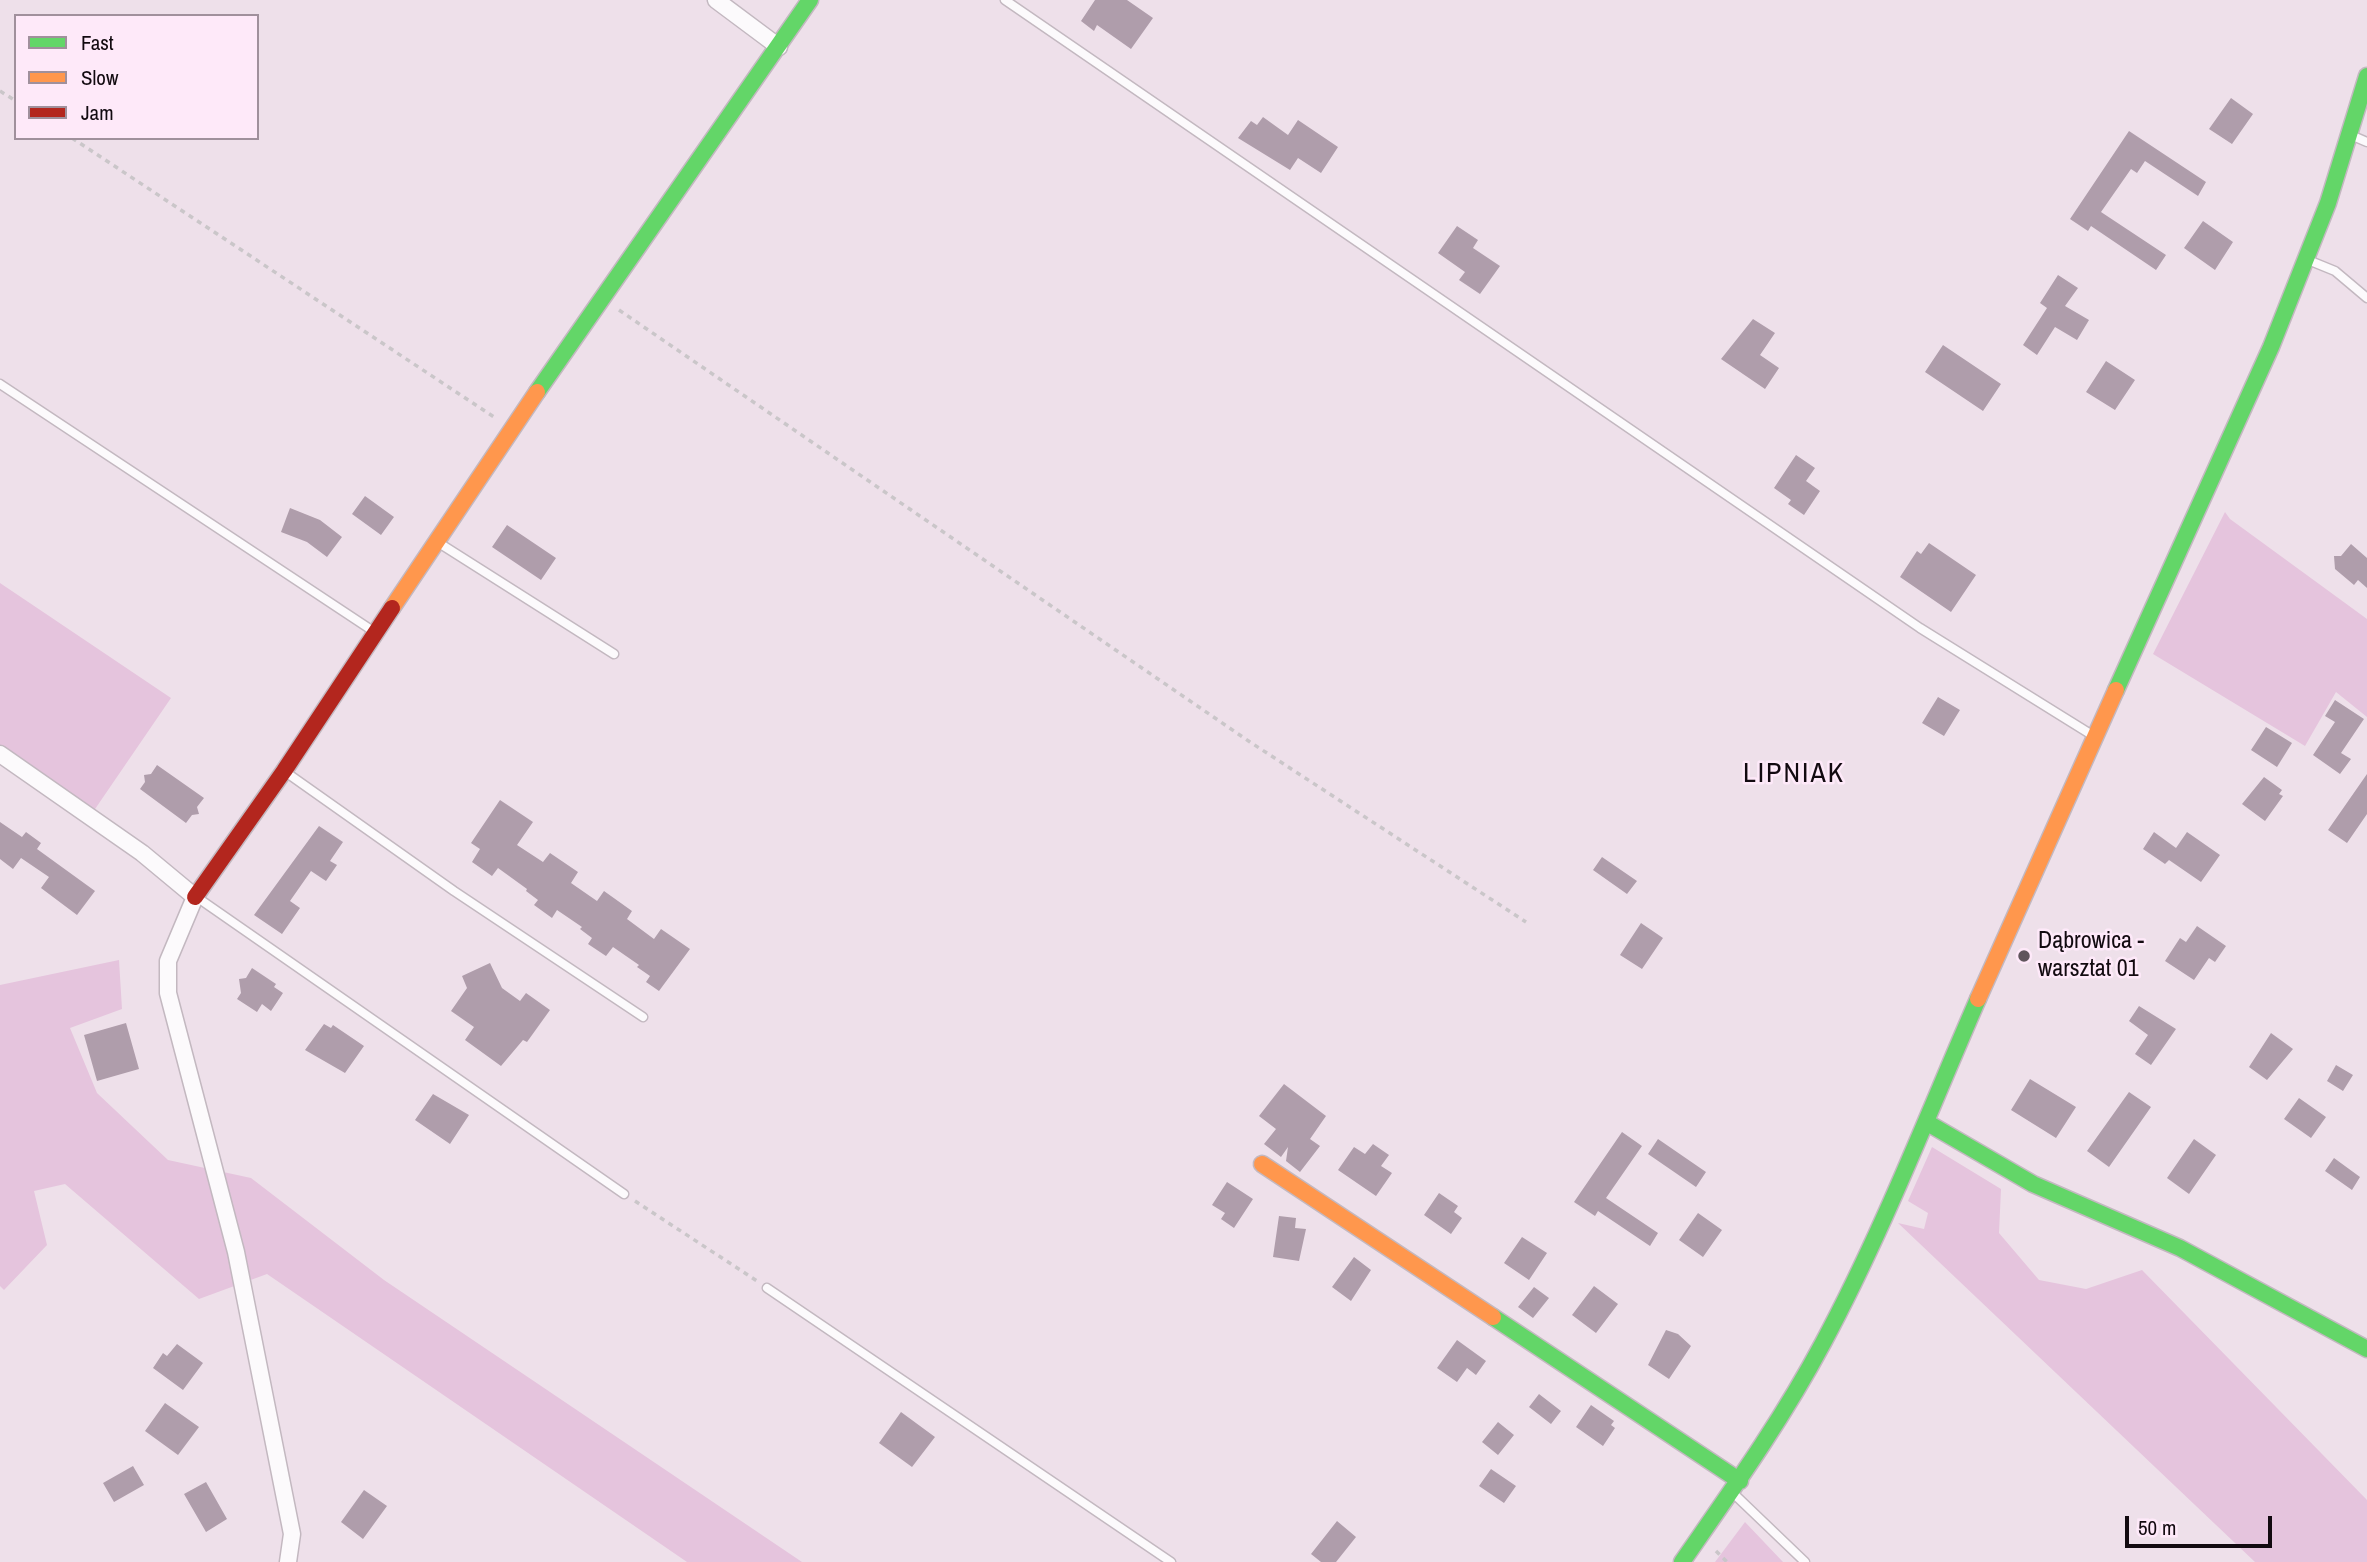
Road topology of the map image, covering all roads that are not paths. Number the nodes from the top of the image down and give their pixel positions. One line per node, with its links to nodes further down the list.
1 (716, 0): 4 (street)
2 (810, 0): 4 (street)
3 (1005, 0): 14 (lane)
4 (779, 47): 11 (street)
5 (2367, 76): 6 (street)
6 (2350, 135): 7 (lane); 8 (street)
7 (2367, 142)
8 (2306, 260): 9 (lane); 14 (street)
9 (2367, 298)
10 (0, 384): 12 (lane)
11 (436, 541): 12 (street); 13 (lane)
12 (376, 633): 16 (street)
13 (614, 654)
14 (2095, 737): 19 (street)
15 (0, 754): 17 (street)
16 (284, 771): 17 (street); 18 (lane)
17 (195, 897): 21 (lane); 25 (street)
18 (643, 1017)
19 (1926, 1122): 23 (street); 24 (street)
20 (1262, 1164): 24 (street)
21 (624, 1194)
22 (767, 1288): 26 (lane)
23 (2367, 1349)
24 (1736, 1487): 27 (street); 28 (lane)
25 (288, 1562)
26 (1171, 1562)
27 (1682, 1562)
28 (1805, 1562)

